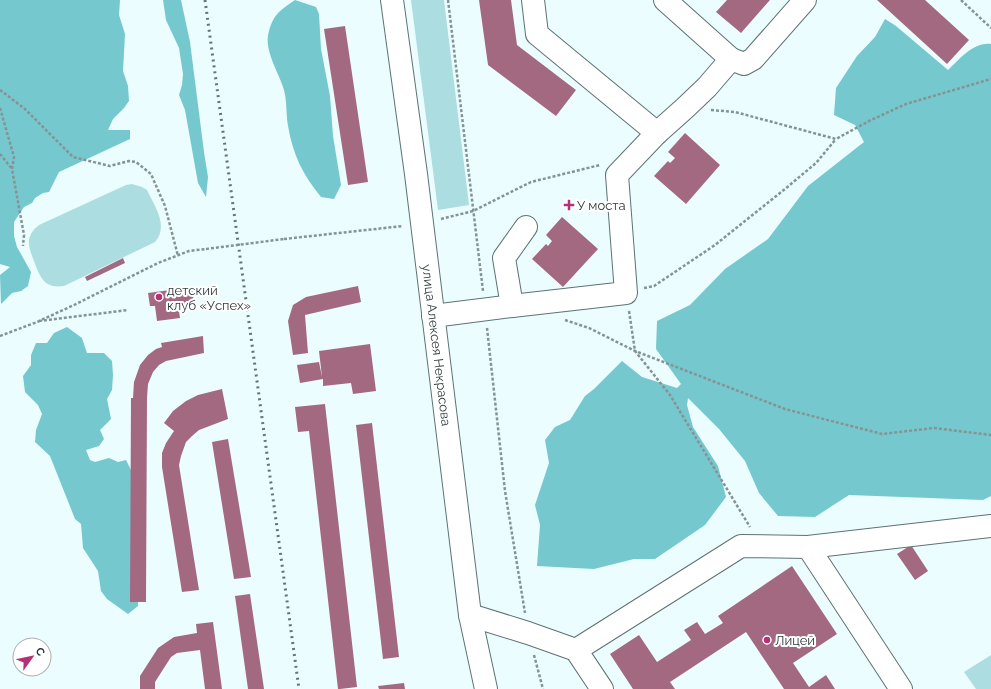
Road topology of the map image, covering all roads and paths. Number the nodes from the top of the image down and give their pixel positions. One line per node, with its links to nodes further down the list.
1 (392, 0): 27 (street, улица Алексея Некрасова)
2 (448, 0): 26 (path)
3 (533, 0): 13 (street)
4 (665, 0): 8 (street)
5 (805, 0): 8 (street)
6 (961, 0): 7 (path)
7 (991, 28)
8 (730, 58): 12 (street)
9 (991, 79): 14 (path)
10 (0, 90): 22 (path)
11 (0, 108): 17 (path)
12 (685, 108): 13 (street); 14 (path)
13 (657, 133): 23 (street)
14 (836, 139): 23 (path)
15 (0, 154): 17 (path)
16 (604, 164): 18 (path)
17 (12, 169): 21 (path)
18 (531, 182)
19 (526, 227): 24 (street)
20 (284, 239): 22 (path, bridge)
21 (24, 246)
22 (178, 256): 29 (path)
23 (626, 293): 24 (street); 31 (path)
24 (512, 306): 26 (street)
25 (128, 310): 29 (path)
26 (485, 310): 27 (street); 37 (path)
27 (433, 316): 36 (street, улица Алексея Некрасова)
28 (560, 319): 31 (path)
29 (37, 322): 30 (path)
30 (0, 336)
31 (635, 351): 32 (path); 34 (path)
32 (991, 435)
33 (991, 526): 35 (street)
34 (761, 546): 35 (street); 38 (street)
35 (808, 546): 42 (street)
36 (470, 615): 37 (street); 39 (street, улица Алексея Некрасова)
37 (528, 633): 38 (street); 40 (path)
38 (576, 650): 41 (street)
39 (486, 689)
40 (543, 689)
41 (602, 689)
42 (901, 689)

